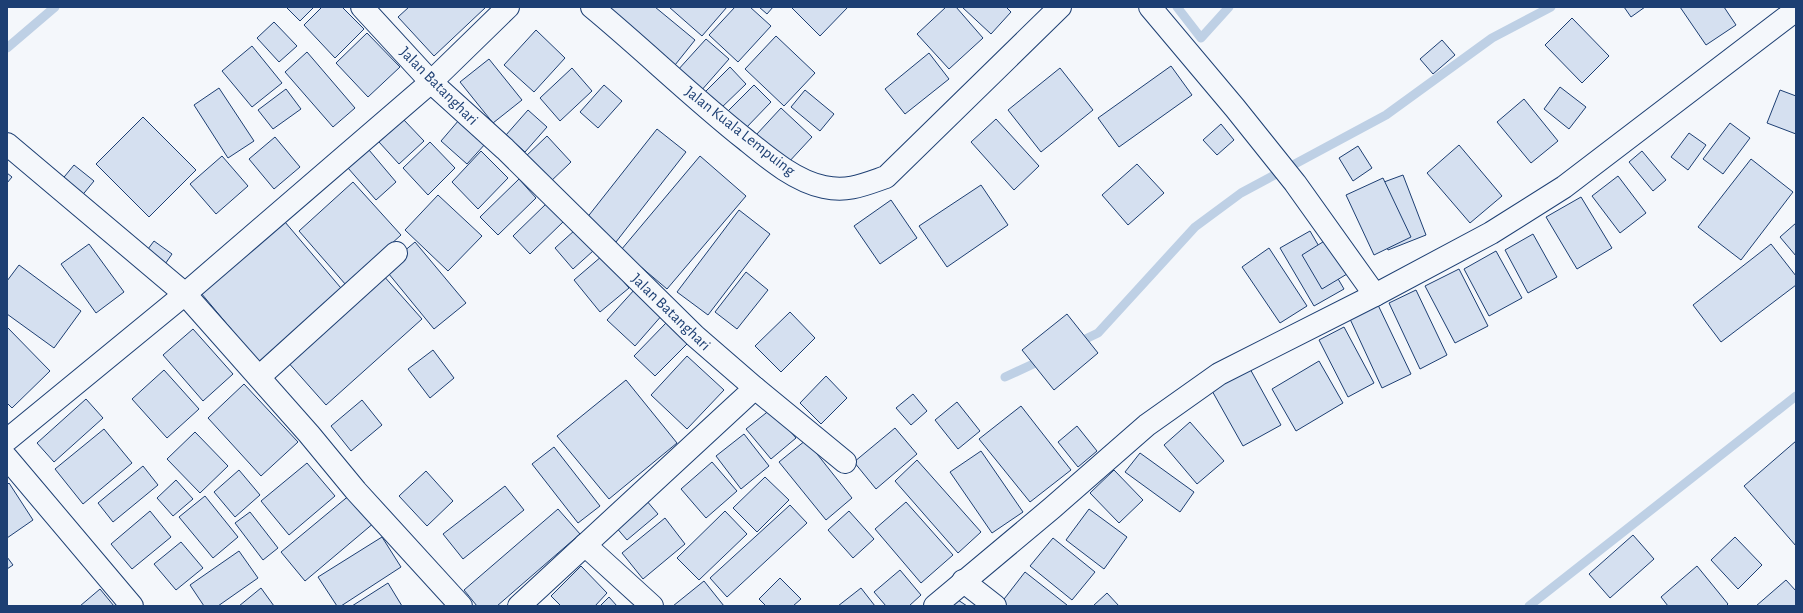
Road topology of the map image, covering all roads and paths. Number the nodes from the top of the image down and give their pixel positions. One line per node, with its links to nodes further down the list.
1 (362, 7): 7 (street, Jalan Batanghari)
2 (508, 7): 7 (street)
3 (592, 7): 4 (street, Jalan Kuala Lempuing)
4 (1060, 7)
5 (1150, 7): 11 (street)
6 (1796, 10): 11 (street)
7 (431, 82): 10 (street); 13 (street, Jalan Batanghari)
8 (7, 144): 10 (street)
9 (396, 253): 12 (street)
10 (185, 294): 12 (street); 14 (street)
11 (1375, 295): 18 (street)
12 (259, 377): 20 (street)
13 (755, 388): 16 (street, Jalan Batanghari); 17 (street)
14 (7, 440)
15 (7, 458): 19 (street)
16 (845, 462)
17 (586, 544): 21 (street); 22 (street)
18 (963, 581): 23 (street); 24 (street)
19 (132, 606)
20 (461, 606)
21 (519, 606)
22 (652, 606)
23 (935, 606)
24 (995, 606)

